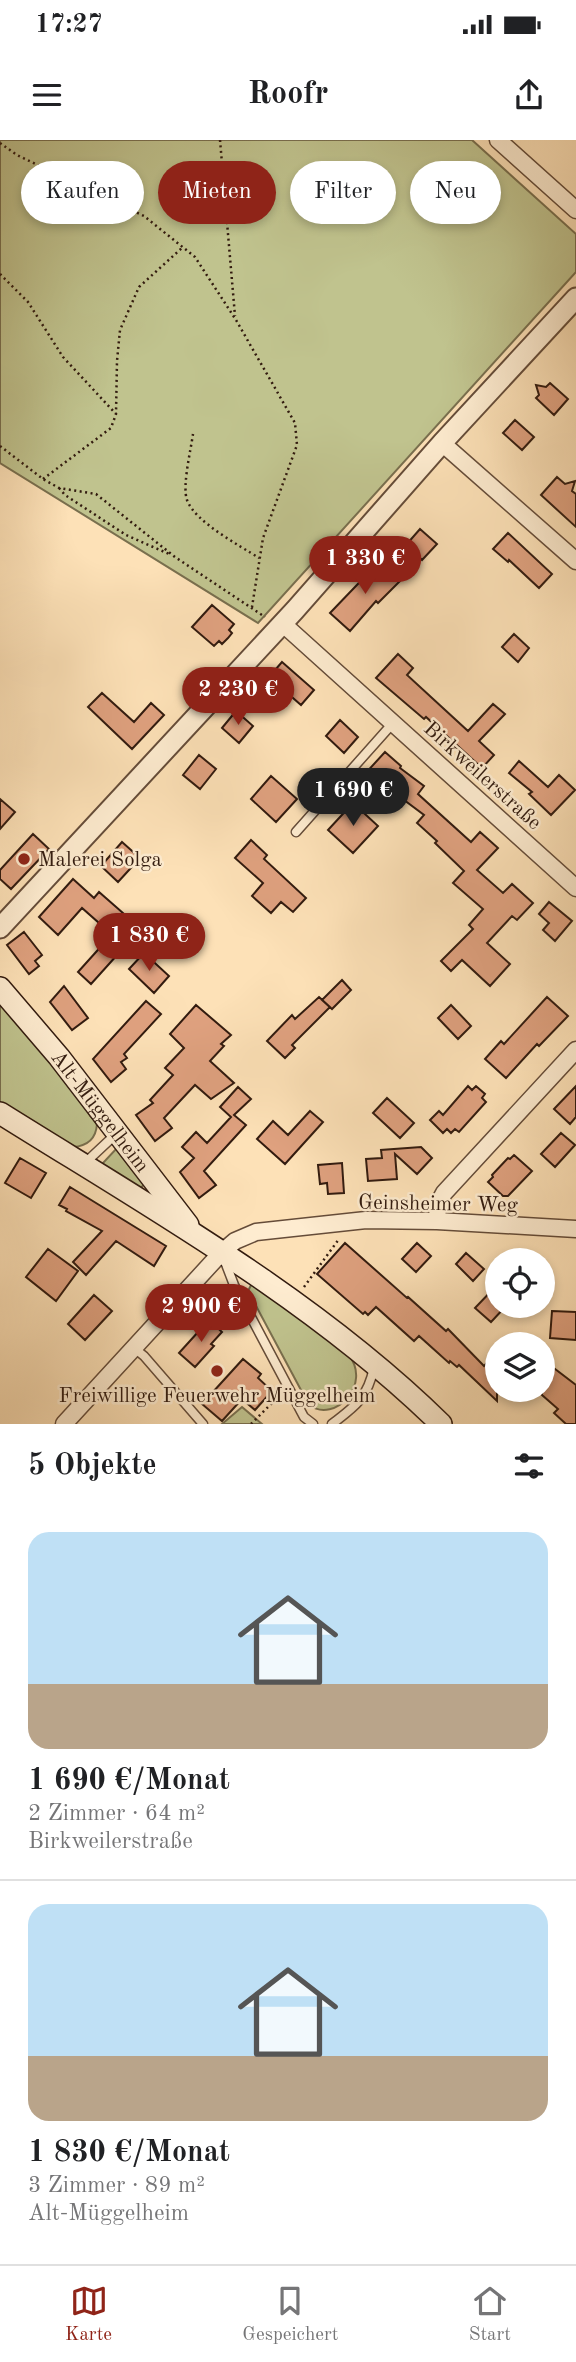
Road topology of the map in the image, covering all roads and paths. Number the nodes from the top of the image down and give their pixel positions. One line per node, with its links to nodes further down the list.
1 (220, 140): 8 (path)
2 (498, 140): 4 (street)
3 (0, 143): 5 (path)
4 (576, 210)
5 (183, 247): 8 (path); 9 (path)
6 (0, 274): 9 (path)
7 (576, 298): 11 (street)
8 (236, 320): 16 (path)
9 (117, 414): 13 (path)
10 (193, 434): 16 (path)
11 (442, 443): 17 (street); 19 (street)
12 (0, 446): 13 (path)
13 (43, 479): 14 (path)
14 (59, 488): 15 (path); 15 (path)
15 (173, 556): 18 (path)
16 (259, 558): 18 (path)
17 (576, 561)
18 (252, 607): 19 (path)
19 (280, 625): 20 (street, Birkweilerstraße); 23 (street)
20 (393, 723): 21 (lane, Birkweilerstraße); 22 (street, Birkweilerstraße)
21 (296, 832)
22 (576, 888)
23 (0, 928)
24 (0, 988): 27 (main road, Alt-Müggelheim)
25 (576, 1050): 29 (street)
26 (0, 1113): 28 (main road, Alt-Müggelheim)
27 (117, 1133): 28 (lane); 32 (main road, Alt-Müggelheim)
28 (83, 1165): 32 (main road, Alt-Müggelheim)
29 (437, 1221): 30 (street, Geinsheimer Weg); 31 (street, Geinsheimer Weg)
30 (344, 1222): 33 (street, Geinsheimer Weg); 34 (path)
31 (576, 1228)
32 (198, 1237): 33 (main road, Alt-Müggelheim)
33 (221, 1253): 35 (street, Geinsheimer Weg); 36 (main road, Alt-Müggelheim); 41 (lane)
34 (304, 1287)
35 (134, 1348): 38 (street, Geinsheimer Weg); 39 (lane)
36 (374, 1365): 42 (lane); 43 (main road, Alt-Müggelheim)
37 (279, 1396): 40 (path)
38 (64, 1424)
39 (203, 1424)
40 (251, 1424)
41 (313, 1424)
42 (332, 1424)
43 (441, 1424)

